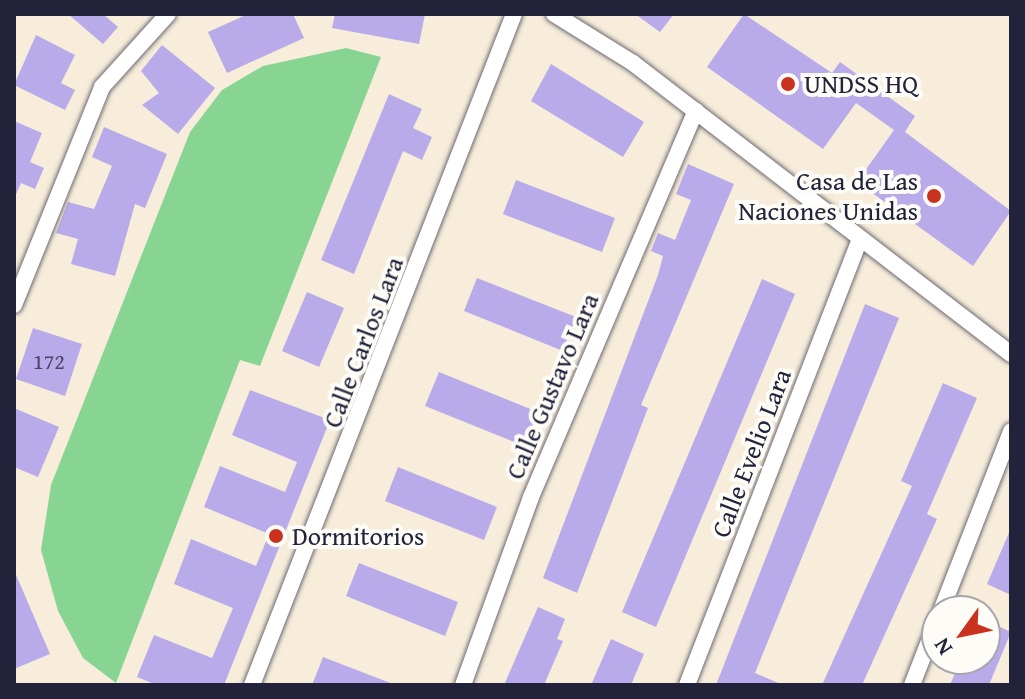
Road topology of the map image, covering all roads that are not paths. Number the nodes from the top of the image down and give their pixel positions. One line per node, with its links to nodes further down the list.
1 (168, 14): 6 (street)
2 (514, 14): 11 (street, Calle Carlos Lara)
3 (554, 14): 4 (street)
4 (696, 111): 5 (street); 12 (street, Calle Gustavo Lara)
5 (860, 239): 7 (street); 13 (street, Calle Evelio Lara)
6 (14, 305)
7 (1011, 354)
8 (1011, 431): 9 (street)
9 (947, 595)
10 (921, 662): 14 (street)
11 (252, 685)
12 (463, 685)
13 (687, 685)
14 (912, 685)

